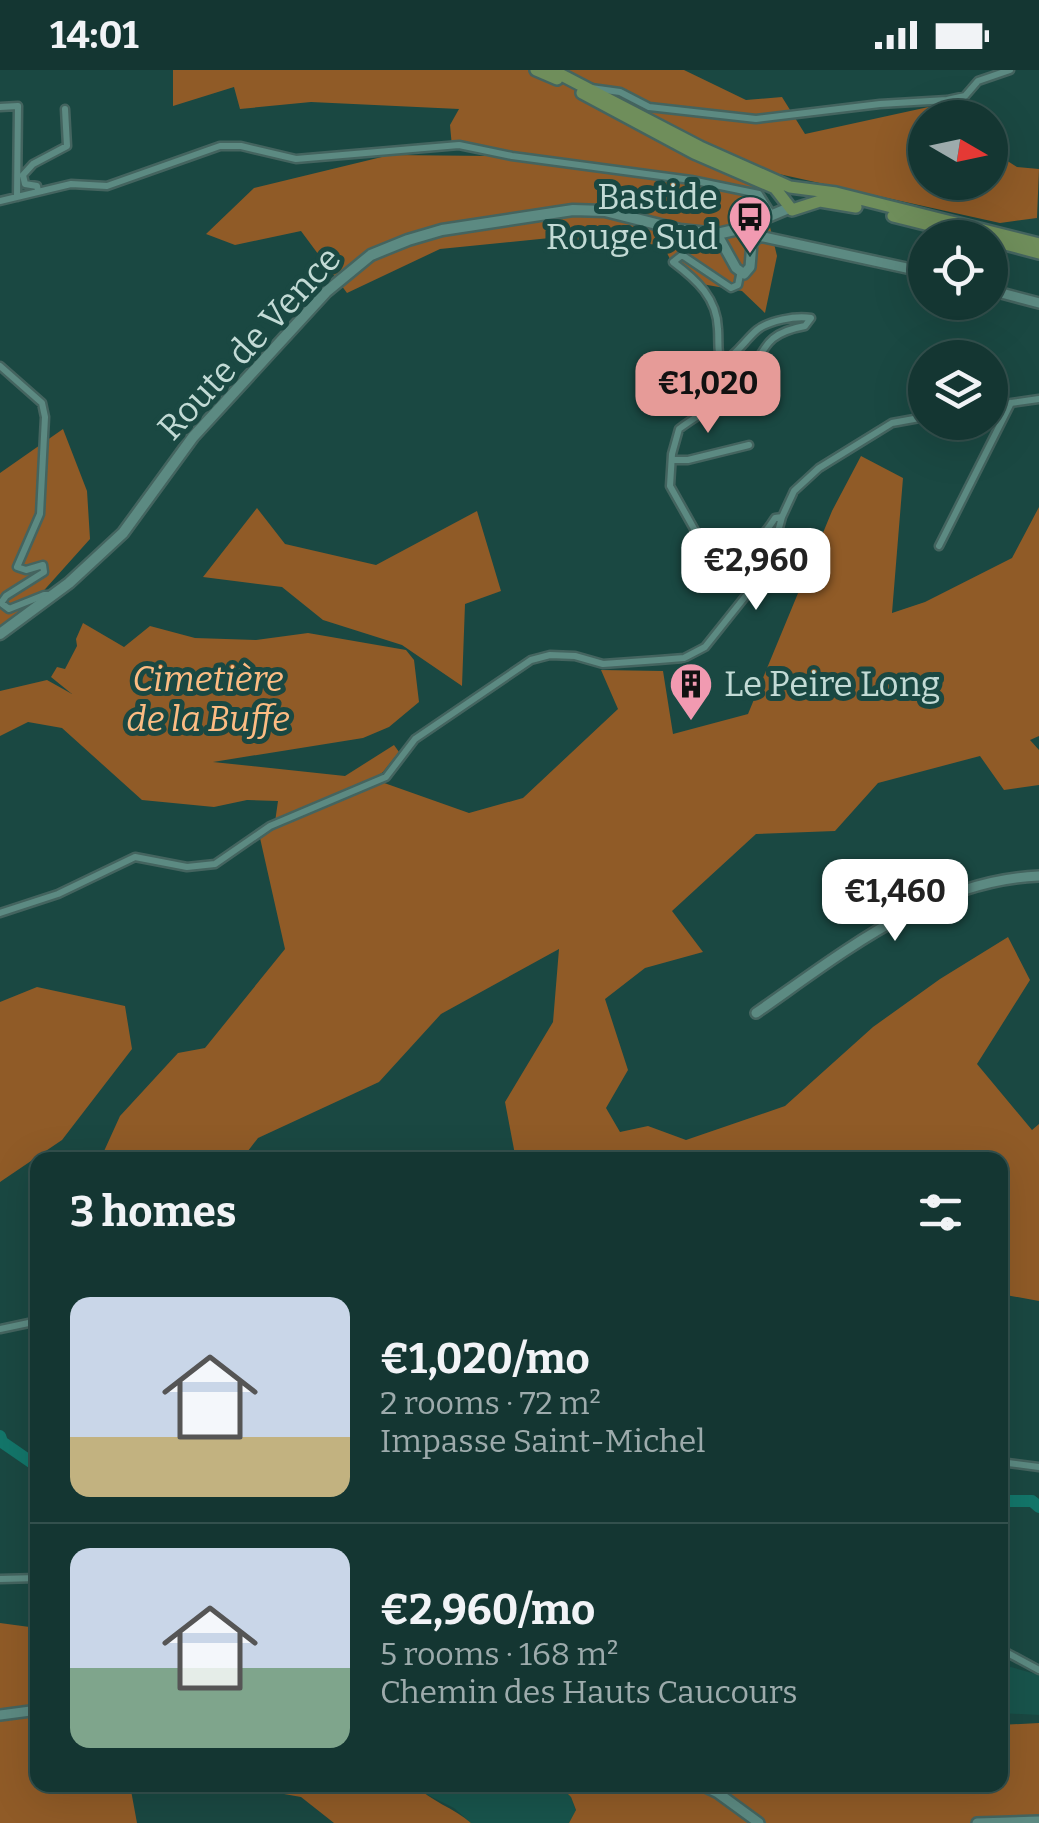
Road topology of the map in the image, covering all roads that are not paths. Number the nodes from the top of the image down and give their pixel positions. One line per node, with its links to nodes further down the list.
1 (536, 70): 4 (main road)
2 (552, 70): 4 (main road)
3 (1010, 70): 5 (street)
4 (584, 89): 5 (main road); 8 (main road)
5 (609, 95): 8 (street); 12 (main road)
6 (0, 107): 11 (street)
7 (65, 109): 10 (street)
8 (622, 115): 12 (main road)
9 (806, 191): 12 (main road); 14 (main road); 18 (main road)
10 (38, 192): 11 (street); 15 (street)
11 (17, 197): 13 (street)
12 (787, 199): 14 (main road); 15 (main road)
13 (0, 201)
14 (806, 205): 16 (main road)
15 (774, 215): 17 (main road, Route de Vence)
16 (908, 220)
17 (717, 234): 22 (street); 33 (main road, Route de Vence)
18 (1039, 244)
19 (1008, 245): 20 (main road)
20 (1039, 253)
21 (908, 268): 22 (street)
22 (744, 274): 30 (street)
23 (1008, 295): 24 (street)
24 (1039, 303)
25 (0, 366): 33 (street)
26 (1039, 399): 27 (street)
27 (1010, 403): 32 (street)
28 (908, 420): 31 (street)
29 (749, 446): 30 (street)
30 (672, 460): 31 (street)
31 (782, 517): 36 (street)
32 (939, 546)
33 (53, 596): 34 (main road, Route de Vence)
34 (0, 634)
35 (1039, 876): 37 (street)
36 (0, 914)
37 (756, 1013)
38 (30, 1322): 39 (street)
39 (0, 1328)
40 (1008, 1463): 41 (street)
41 (1039, 1467)
42 (30, 1578): 43 (street)
43 (0, 1579)
44 (1008, 1653): 45 (street)
45 (1039, 1670)
46 (30, 1711): 47 (street)
47 (0, 1715)
48 (716, 1792): 50 (street)
49 (1039, 1821): 51 (street)
50 (759, 1823)
51 (976, 1823)

